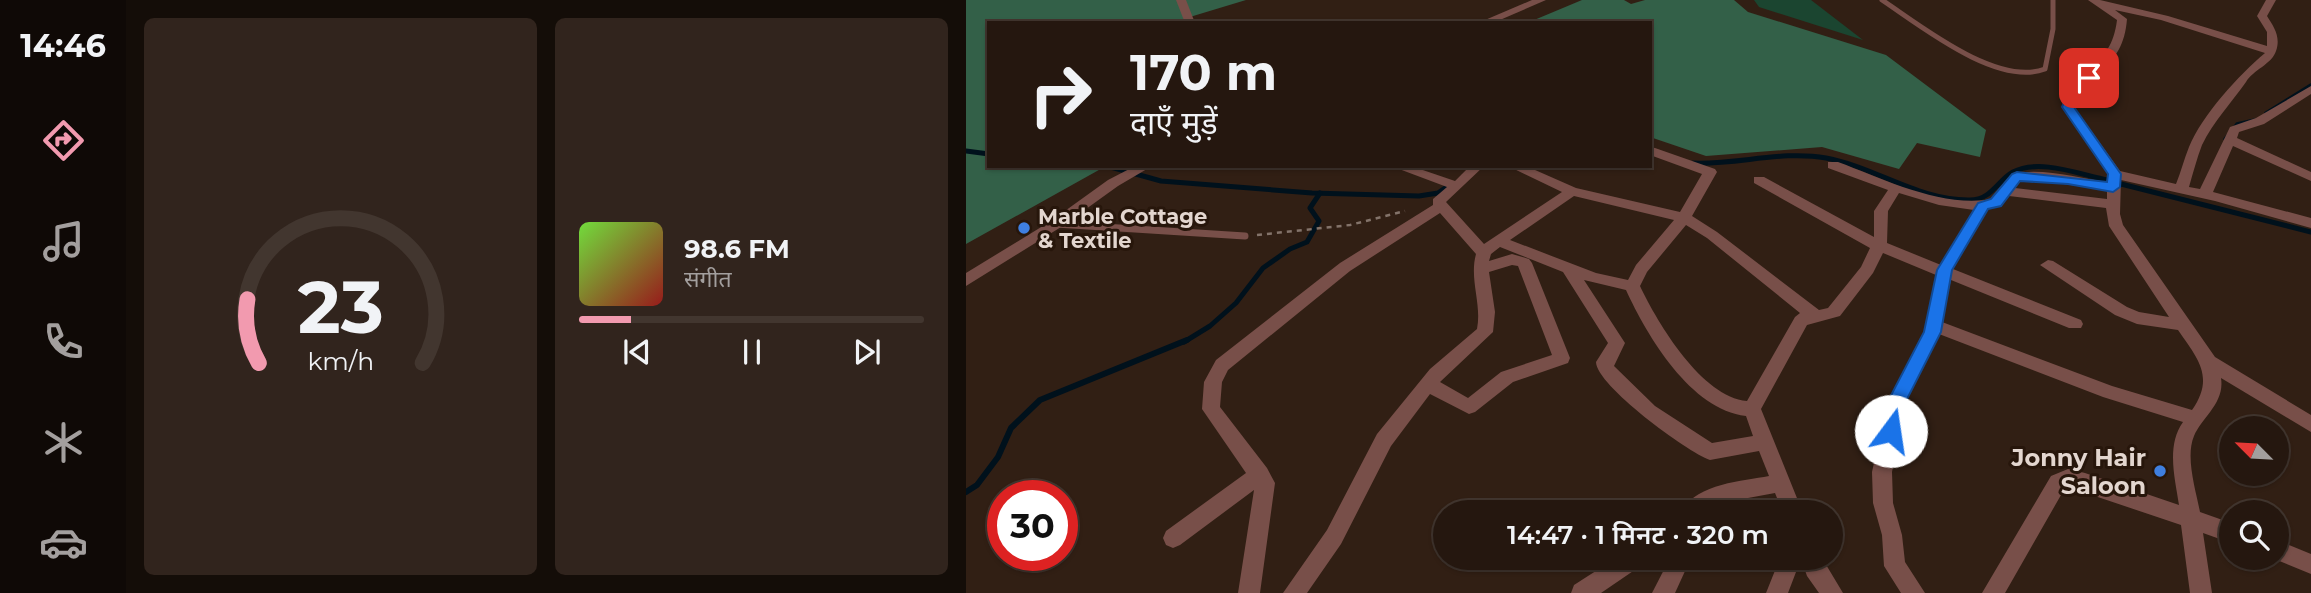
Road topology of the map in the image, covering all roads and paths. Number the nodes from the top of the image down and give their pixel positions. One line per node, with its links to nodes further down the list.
1 (1181, 0): 7 (street)
2 (1541, 0): 8 (street)
3 (1882, 0): 4 (lane)
4 (2053, 0)
5 (2271, 0): 9 (street)
6 (2094, 1): 9 (street); 22 (street)
7 (1189, 21)
8 (1488, 21)
9 (2271, 51): 23 (street)
10 (2311, 89): 11 (street)
11 (2230, 140): 18 (street); 25 (street)
12 (1652, 151): 30 (street)
13 (1833, 165): 21 (street)
14 (1142, 168): 32 (street)
15 (1404, 168): 20 (street)
16 (1476, 168): 20 (street)
17 (1519, 168): 24 (street)
18 (2311, 177)
19 (1759, 180): 35 (street)
20 (1457, 186): 26 (street)
21 (1896, 188): 29 (street); 35 (street)
22 (2114, 188): 23 (street); 29 (street); 44 (street)
23 (2181, 190): 25 (street)
24 (1572, 191): 30 (street); 34 (street)
25 (2205, 194): 31 (street)
26 (1441, 206): 36 (street); 52 (street)
27 (2311, 206): 31 (street)
28 (1406, 211): 33 (path)
29 (1981, 211): 39 (street)
30 (1684, 218): 41 (street); 42 (street)
31 (2306, 221)
32 (1056, 224): 33 (lane); 40 (street)
33 (1245, 236)
34 (1499, 241): 36 (street); 38 (street)
35 (1879, 246): 39 (street); 42 (street)
36 (1483, 261): 47 (street); 47 (street)
37 (2048, 265): 44 (street)
38 (1569, 270): 41 (street); 51 (street)
39 (1945, 270): 43 (street); 45 (street)
40 (966, 280)
41 (1632, 286): 48 (street)
42 (1817, 317): 48 (street)
43 (2075, 324)
44 (2185, 325): 46 (street)
45 (1935, 326): 49 (street); 73 (street)
46 (2209, 362): 49 (street); 50 (street)
47 (1428, 384): 68 (street)
48 (1752, 409): 51 (street)
49 (2197, 419): 58 (street)
50 (2311, 424)
51 (1765, 443): 53 (street)
52 (1260, 474): 60 (street); 67 (street)
53 (1781, 483): 54 (street); 57 (street)
54 (1716, 495): 55 (street); 56 (street)
55 (1709, 500)
56 (1713, 500)
57 (1788, 500)
58 (2192, 522): 59 (street); 74 (street); 75 (street)
59 (2219, 530)
60 (1174, 538)
61 (2289, 555): 62 (street)
62 (2311, 564)
63 (1616, 570): 69 (street)
64 (1674, 570): 70 (street)
65 (1786, 570): 71 (street)
66 (1816, 570): 72 (street)
67 (1249, 593)
68 (1294, 593)
69 (1582, 593)
70 (1662, 593)
71 (1777, 593)
72 (1832, 593)
73 (1914, 593)
74 (1993, 593)
75 (2202, 593)

